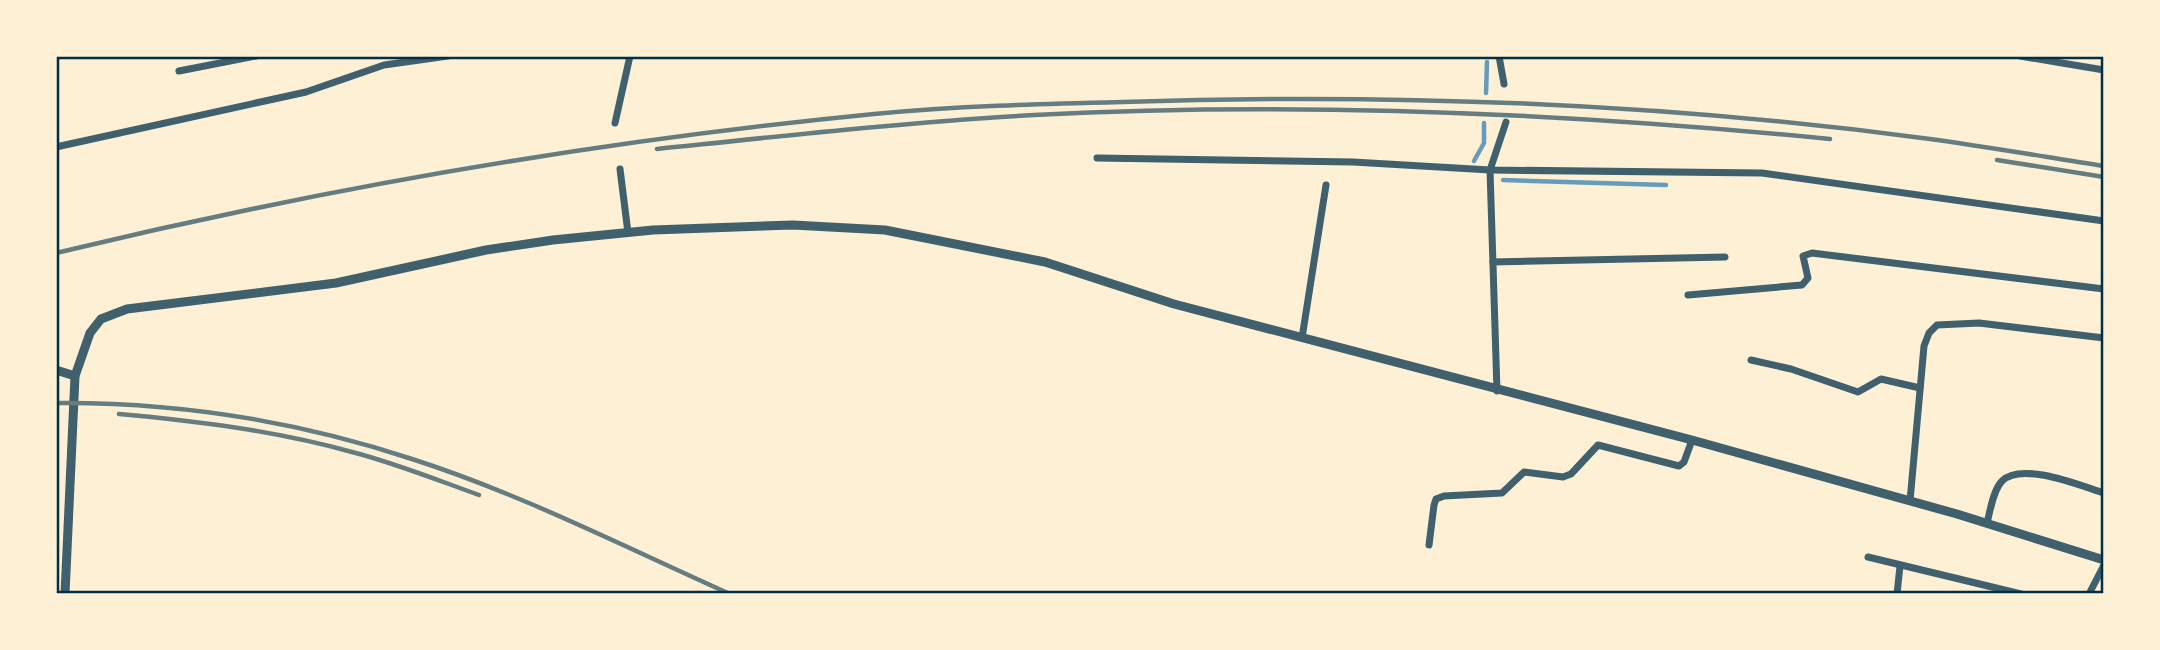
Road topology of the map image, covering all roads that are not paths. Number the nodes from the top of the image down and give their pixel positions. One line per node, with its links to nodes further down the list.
1 (256, 56): 8 (street)
2 (448, 56): 6 (street)
3 (630, 56): 10 (street)
4 (1499, 56): 9 (street)
5 (2020, 56): 7 (street)
6 (383, 60): 12 (street)
7 (2104, 70)
8 (179, 71)
9 (1504, 84)
10 (615, 122)
11 (1506, 122): 15 (street)
12 (56, 147)
13 (1097, 158): 15 (street)
14 (620, 169): 18 (street)
15 (1490, 170): 17 (street); 20 (street)
16 (1326, 186): 23 (street)
17 (2104, 221)
18 (628, 233): 23 (street); 27 (street)
19 (1725, 257): 20 (street)
20 (1493, 262): 29 (street)
21 (2104, 289): 22 (street)
22 (1688, 296)
23 (1302, 338): 29 (street)
24 (2104, 338): 28 (street)
25 (1751, 360): 28 (street)
26 (56, 370): 27 (street)
27 (75, 376): 39 (street)
28 (1920, 388): 32 (street)
29 (1497, 391): 30 (street)
30 (1692, 440): 32 (street); 34 (street)
31 (2104, 493): 33 (street)
32 (1910, 501): 33 (street)
33 (1987, 523): 36 (street)
34 (1429, 545)
35 (1868, 557): 37 (street)
36 (2104, 563): 38 (street)
37 (1900, 566): 40 (street); 41 (street)
38 (2090, 593)
39 (65, 594)
40 (1897, 594)
41 (2021, 594)

